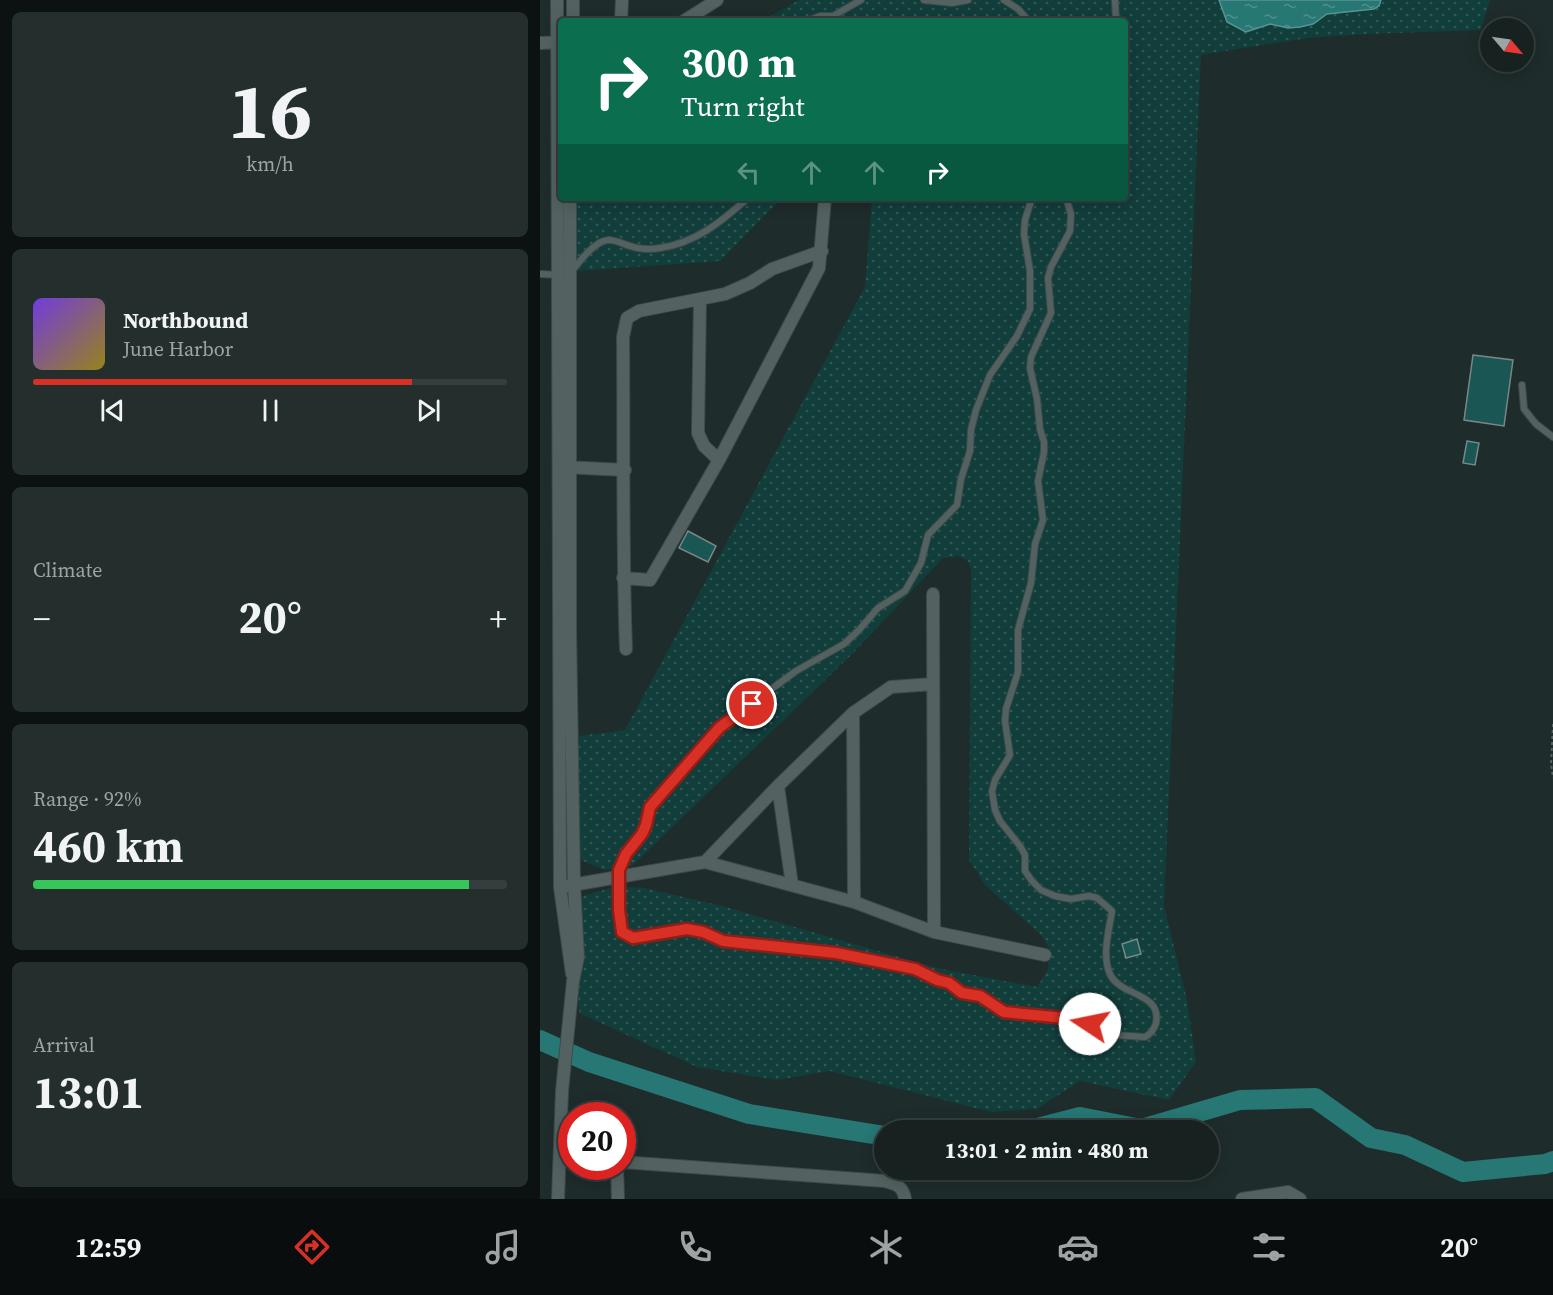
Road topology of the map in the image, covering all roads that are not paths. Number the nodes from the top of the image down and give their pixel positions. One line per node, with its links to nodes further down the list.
1 (557, 0): 16 (street)
2 (573, 0): 10 (street)
3 (622, 0): 11 (street)
4 (717, 0): 12 (street)
5 (861, 0): 13 (lane)
6 (924, 0): 7 (lane)
7 (968, 0)
8 (1004, 0): 14 (lane)
9 (1115, 0): 15 (lane)
10 (573, 18)
11 (621, 18)
12 (689, 18)
13 (815, 18)
14 (1026, 18)
15 (1116, 18)
16 (558, 22)
17 (540, 43): 18 (street)
18 (558, 43)
19 (562, 201): 27 (street)
20 (570, 201): 27 (street)
21 (744, 201): 27 (lane)
22 (825, 201): 25 (street)
23 (1031, 201): 41 (lane)
24 (1067, 201): 41 (lane)
25 (822, 251): 28 (street); 31 (street)
26 (540, 274): 27 (lane)
27 (563, 275): 32 (street)
28 (699, 300): 31 (street); 33 (street)
29 (1522, 385): 30 (lane)
30 (1553, 437)
31 (719, 460): 34 (street)
32 (564, 467): 33 (street); 42 (street); 44 (street)
33 (625, 470): 34 (street)
34 (623, 578): 36 (street)
35 (933, 594): 37 (street)
36 (626, 649)
37 (933, 684): 38 (street); 46 (street)
38 (853, 713): 39 (street); 45 (street)
39 (778, 786): 40 (street); 43 (street)
40 (705, 862): 41 (street); 43 (street)
41 (617, 876): 42 (street)
42 (574, 884): 44 (street); 48 (street)
43 (792, 885): 45 (street)
44 (560, 887): 48 (street)
45 (854, 902): 46 (street)
46 (933, 932): 47 (street)
47 (1045, 955)
48 (573, 981): 51 (street)
49 (636, 1163): 53 (street)
50 (617, 1180): 52 (street)
51 (558, 1199)
52 (618, 1199)
53 (905, 1199)
54 (1242, 1199): 55 (street)
55 (1300, 1199)

